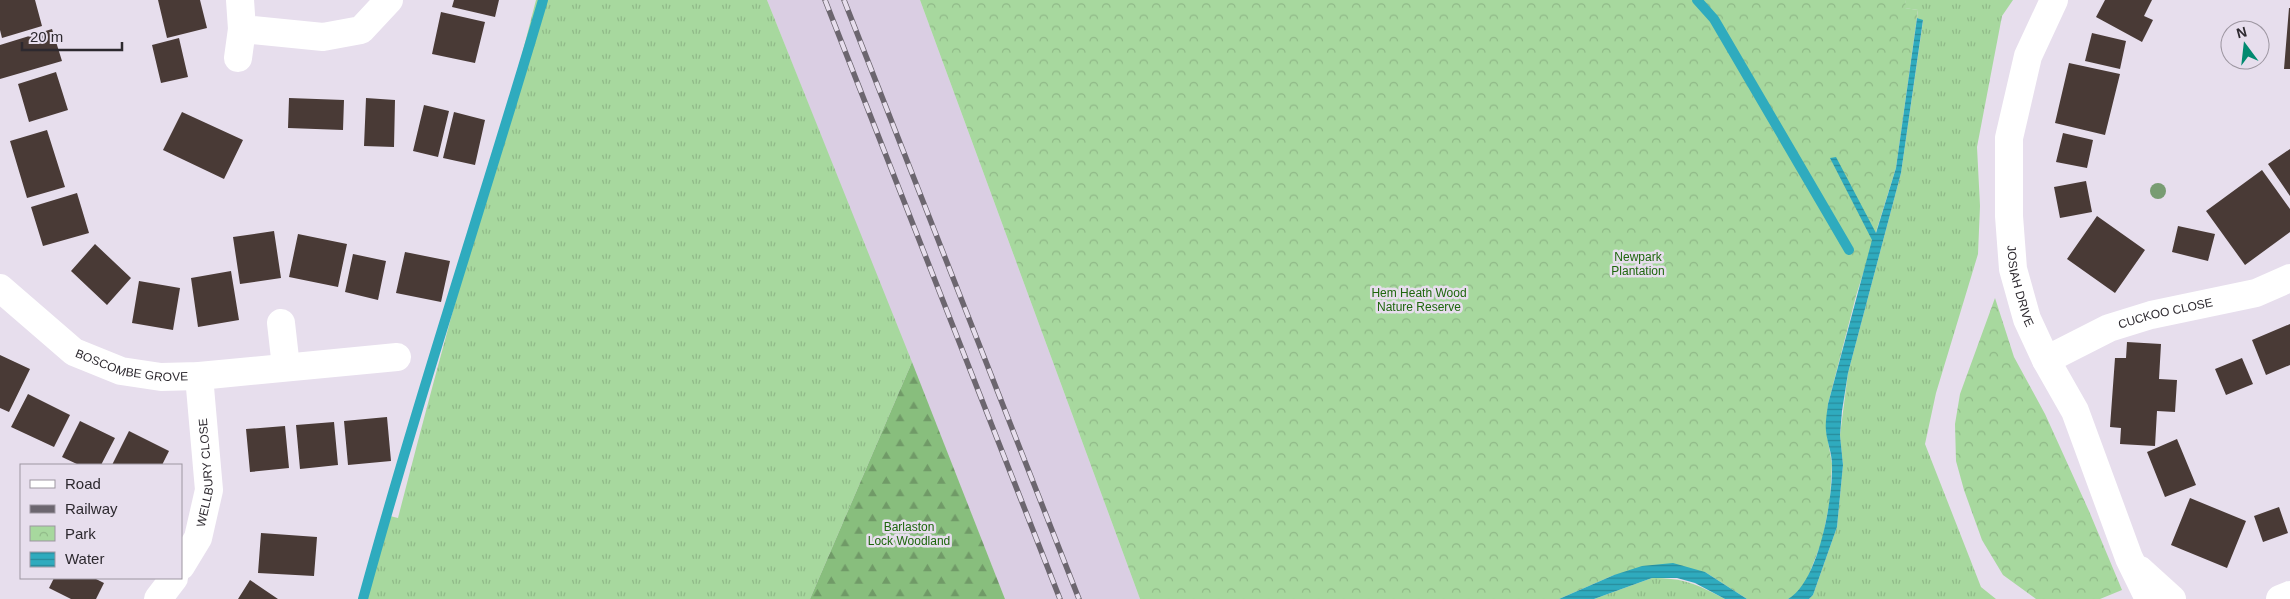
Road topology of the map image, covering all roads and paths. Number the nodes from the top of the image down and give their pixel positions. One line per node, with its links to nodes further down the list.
1 (240, 0): 4 (street)
2 (389, 0): 4 (street)
3 (2054, 0): 10 (street, JOSIAH DRIVE)
4 (242, 29): 5 (street)
5 (238, 58)
6 (2290, 278): 10 (street, CUCKOO CLOSE)
7 (0, 288): 12 (street, BOSCOMBE GROVE)
8 (280, 324): 11 (street)
9 (396, 357): 11 (street, BOSCOMBE GROVE)
10 (2046, 360): 13 (street, JOSIAH DRIVE)
11 (286, 367): 12 (street, BOSCOMBE GROVE)
12 (199, 376): 14 (street, WELLBURY CLOSE)
13 (2129, 558): 18 (street, JOSIAH DRIVE); 19 (street, JOSIAH DRIVE)
14 (182, 564)
15 (173, 579): 17 (street)
16 (2290, 595): 20 (street)
17 (158, 599)
18 (2149, 599)
19 (2172, 599)
20 (2280, 599)

